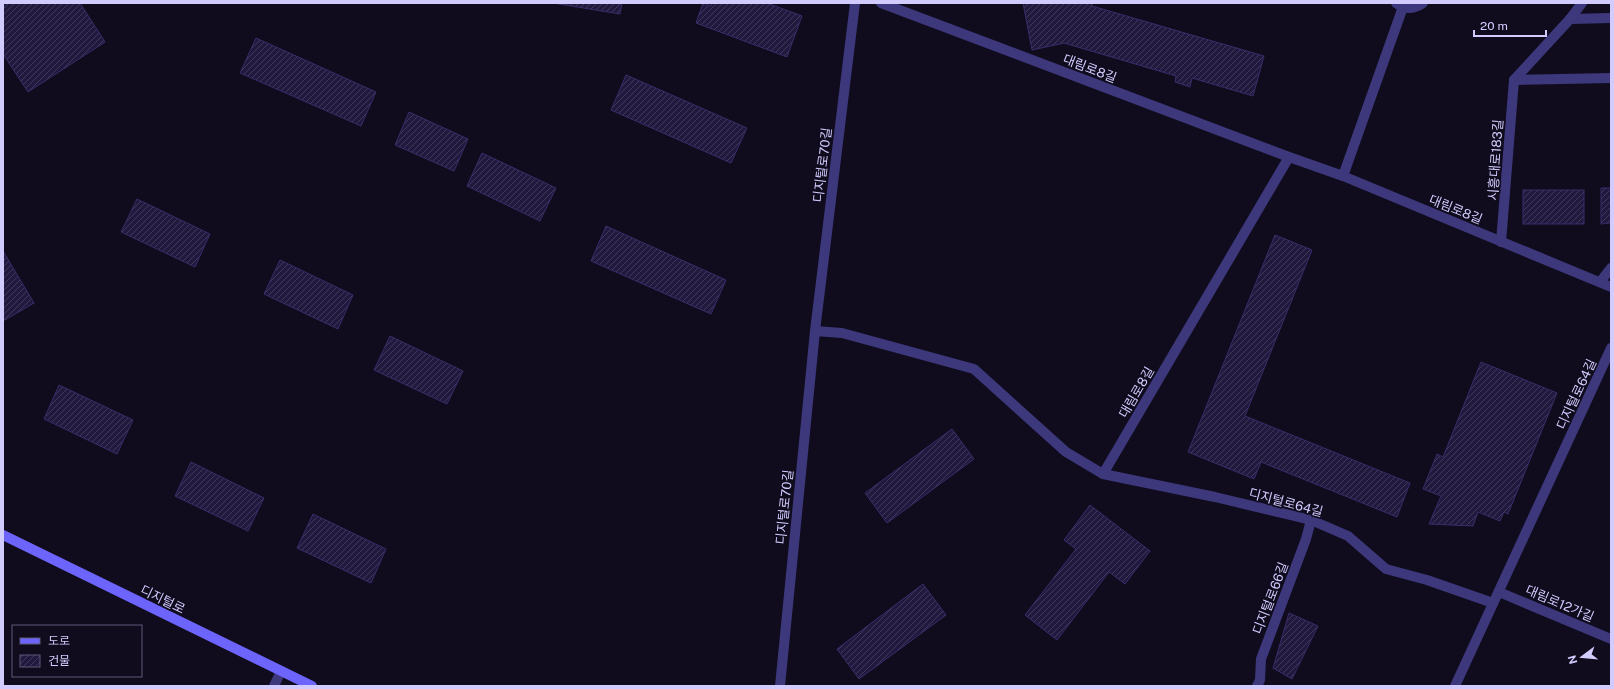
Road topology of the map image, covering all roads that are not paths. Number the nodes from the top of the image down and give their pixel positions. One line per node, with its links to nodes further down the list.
1 (855, 3): 16 (street, 디지털로70길)
2 (881, 3): 10 (street, 대림로8길)
3 (1423, 3): 5 (street)
4 (1582, 3): 7 (street)
5 (1399, 5): 11 (street)
6 (1611, 18): 7 (street)
7 (1570, 19): 9 (street)
8 (1611, 78): 9 (street)
9 (1514, 80): 12 (street, 시흥대로183길)
10 (1289, 157): 11 (street, 대림로8길); 18 (street, 대림로8길)
11 (1343, 176): 12 (street, 대림로8길)
12 (1501, 242): 14 (street, 대림로8길)
13 (1611, 268): 14 (street)
14 (1600, 282): 15 (street, 대림로8길)
15 (1611, 287)
16 (815, 331): 18 (street); 27 (street, 디지털로70길)
17 (1611, 348): 21 (street, 디지털로64길)
18 (1102, 474): 19 (street, 디지털로64길)
19 (1311, 520): 22 (street, 디지털로64길); 28 (street, 디지털로66길)
20 (3, 535): 24 (main road, 디지털로)
21 (1499, 592): 22 (street, 디지털로64길); 23 (street, 대림로12가길)
22 (1493, 603): 29 (street, 디지털로64길)
23 (1611, 639)
24 (281, 671): 25 (street); 26 (main road, 디지털로)
25 (274, 686)
26 (312, 686)
27 (780, 686)
28 (1257, 686)
29 (1456, 686)

